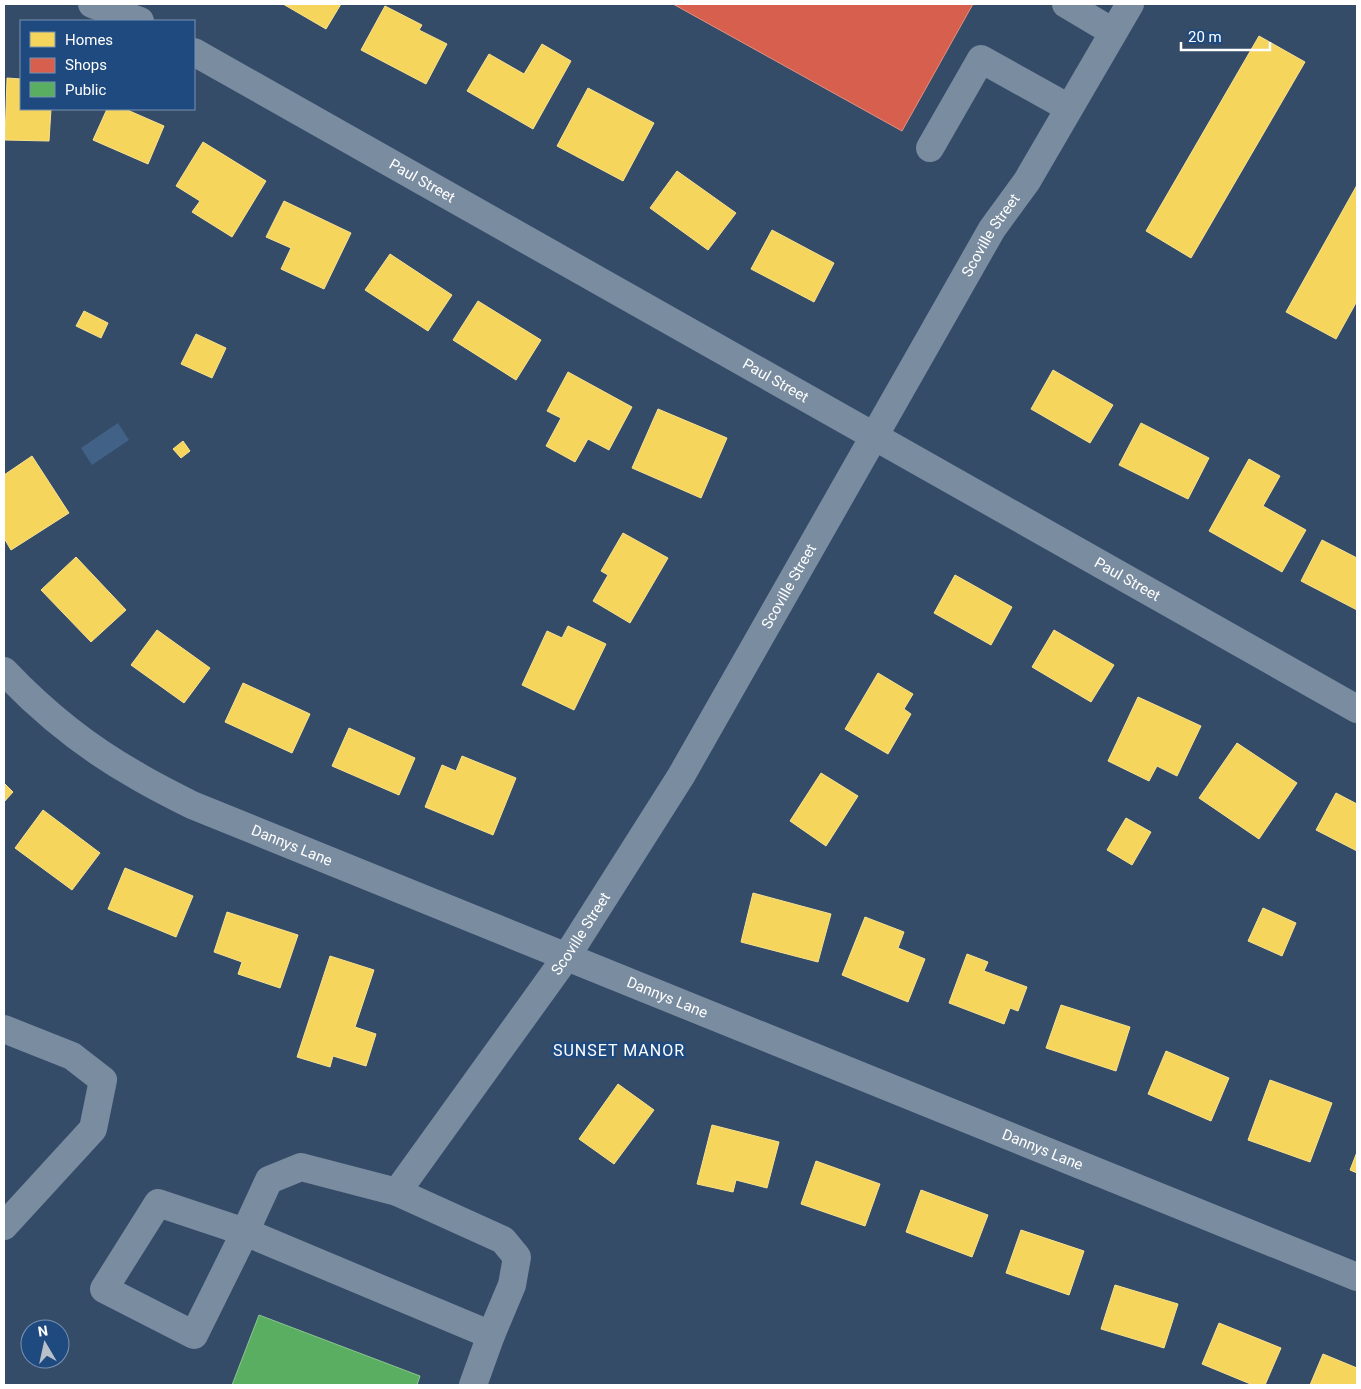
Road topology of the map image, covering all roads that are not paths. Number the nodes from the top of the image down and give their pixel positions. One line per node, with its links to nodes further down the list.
1 (92, 4): 4 (street)
2 (1066, 4): 5 (street)
3 (1130, 4): 5 (street, Scoville Street)
4 (137, 20)
5 (1113, 32): 7 (street, Scoville Street)
6 (195, 53): 9 (street, Paul Street)
7 (1069, 108): 8 (street); 9 (street, Scoville Street)
8 (930, 148)
9 (875, 436): 11 (street, Paul Street); 12 (street, Scoville Street)
10 (4, 671): 12 (street, Dannys Lane)
11 (1357, 709)
12 (567, 956): 14 (street, Scoville Street); 17 (street, Dannys Lane)
13 (4, 1029): 15 (street)
14 (397, 1192): 16 (street); 18 (street)
15 (4, 1226)
16 (245, 1232): 16 (street); 18 (street)
17 (1357, 1277)
18 (491, 1335): 19 (street)
19 (473, 1385)

